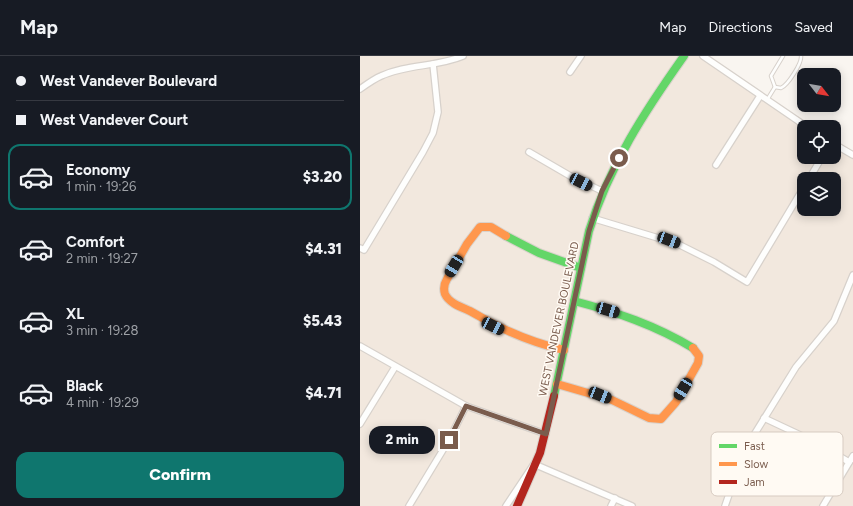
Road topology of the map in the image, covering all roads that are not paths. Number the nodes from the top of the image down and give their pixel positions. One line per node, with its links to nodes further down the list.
1 (463, 56): 8 (street)
2 (581, 56): 9 (street)
3 (684, 56): 19 (street, WEST VANDEVER BOULEVARD)
4 (703, 56): 7 (street)
5 (784, 56): 10 (lane)
6 (801, 56): 10 (lane)
7 (712, 59): 12 (street)
8 (433, 64): 11 (street); 22 (street)
9 (570, 72)
10 (775, 87): 13 (lane)
11 (360, 89)
12 (760, 96): 13 (street); 18 (street)
13 (766, 100): 14 (street)
14 (797, 120)
15 (841, 148): 17 (street)
16 (529, 152): 19 (street)
17 (853, 155)
18 (716, 165)
19 (602, 191): 21 (street, WEST VANDEVER BOULEVARD)
20 (797, 199): 21 (street)
21 (592, 218): 23 (street, WEST VANDEVER BOULEVARD)
22 (362, 249)
23 (581, 268): 25 (street, WEST VANDEVER BOULEVARD); 27 (street)
24 (853, 275): 31 (street)
25 (574, 301): 27 (street, WEST VANDEVER BOULEVARD); 29 (street)
26 (360, 346): 28 (street)
27 (564, 350): 29 (street, WEST VANDEVER BOULEVARD)
28 (395, 367): 30 (street); 32 (street)
29 (557, 384): 35 (street, WEST VANDEVER BOULEVARD)
30 (466, 406): 35 (street); 44 (street)
31 (764, 418): 33 (street); 34 (street)
32 (360, 424)
33 (756, 432)
34 (794, 432)
35 (546, 434): 39 (street, WEST VANDEVER BOULEVARD)
36 (853, 456): 38 (street)
37 (843, 458): 38 (street)
38 (849, 462): 40 (street)
39 (534, 464): 43 (street); 45 (street, WEST VANDEVER BOULEVARD); 46 (street, WEST VANDEVER BOULEVARD)
40 (843, 472)
41 (728, 496): 49 (street)
42 (829, 496): 50 (street)
43 (615, 498): 47 (street); 48 (street)
44 (409, 506)
45 (506, 506)
46 (517, 506)
47 (611, 506)
48 (632, 506)
49 (725, 506)
50 (823, 506)

